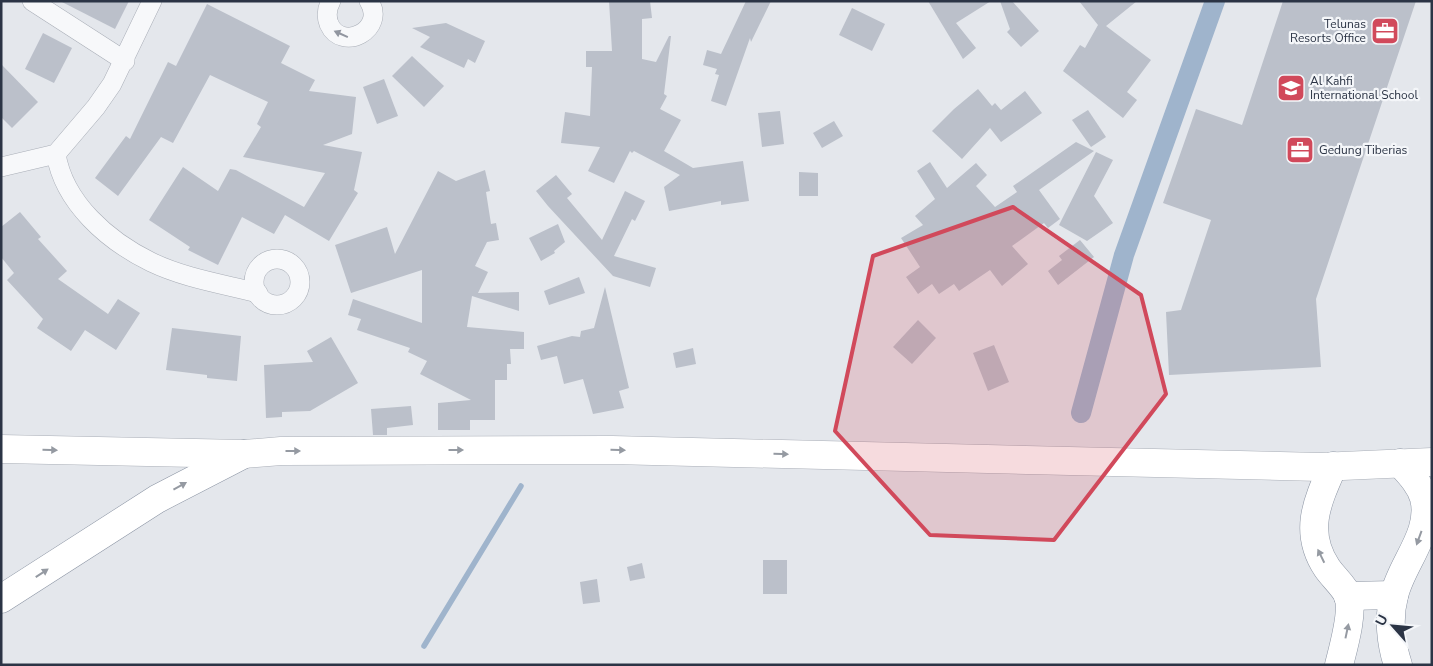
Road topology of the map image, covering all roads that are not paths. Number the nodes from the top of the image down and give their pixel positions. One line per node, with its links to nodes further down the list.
1 (32, 1): 5 (street)
2 (152, 1): 5 (street)
3 (369, 1): 4 (street, one-way to 4)
4 (326, 3)
5 (124, 61): 6 (street)
6 (56, 154): 7 (street); 8 (street)
7 (1, 167)
8 (258, 293)
9 (1, 449): 10 (main road, one-way to 10)
10 (244, 454): 13 (main road, one-way to 13); 16 (main road, one-way to 10)
11 (1432, 462): 12 (main road)
12 (1400, 463): 13 (main road); 15 (main road, one-way to 15)
13 (1333, 466): 14 (main road, one-way to 13)
14 (1348, 596): 15 (main road); 17 (main road, one-way to 14)
15 (1394, 596): 18 (main road)
16 (1, 599)
17 (1339, 665)
18 (1398, 665)

